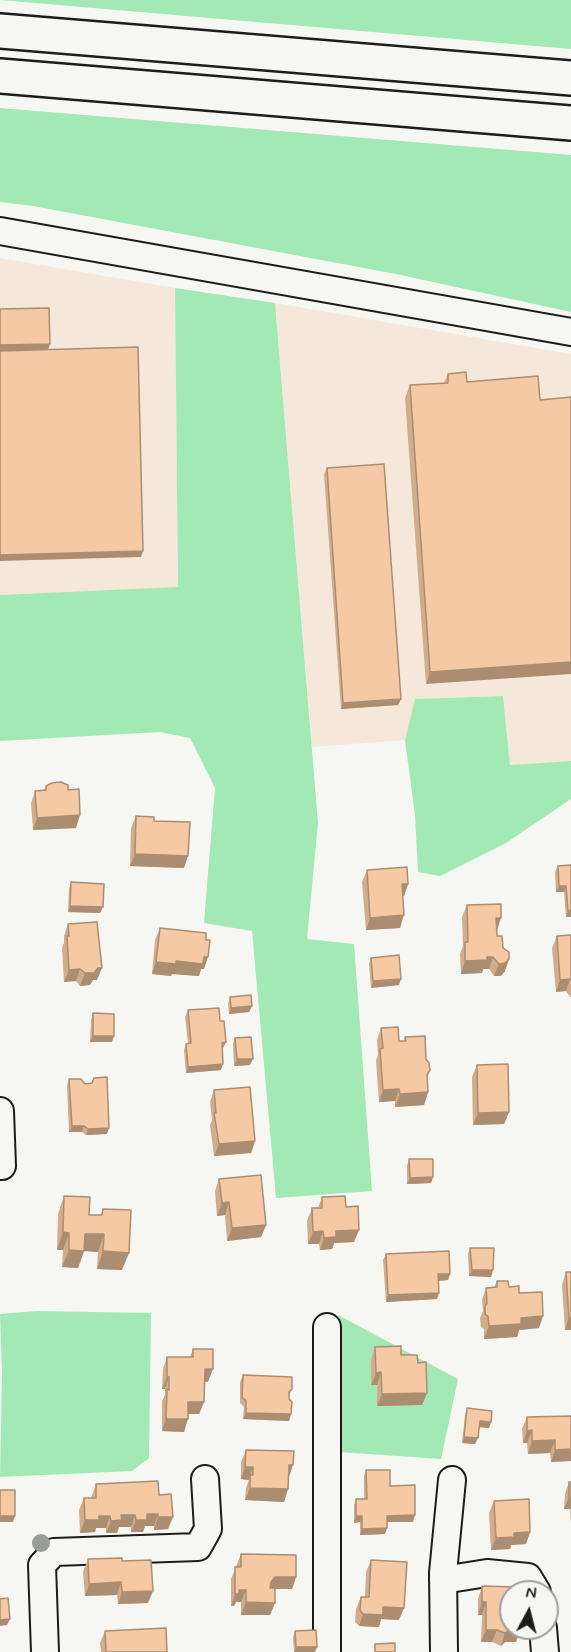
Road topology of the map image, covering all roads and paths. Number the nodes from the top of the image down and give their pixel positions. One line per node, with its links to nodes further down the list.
1 (0, 31): 3 (highway)
2 (0, 76): 4 (highway)
3 (571, 78)
4 (571, 123)
5 (0, 231): 6 (street)
6 (571, 332)
7 (0, 1111): 8 (street)
8 (0, 1166)
9 (327, 1327): 15 (street)
10 (205, 1479): 14 (street)
11 (452, 1480): 12 (street)
12 (443, 1580): 13 (street); 16 (street)
13 (530, 1580)
14 (45, 1652)
15 (327, 1652)
16 (444, 1652)

